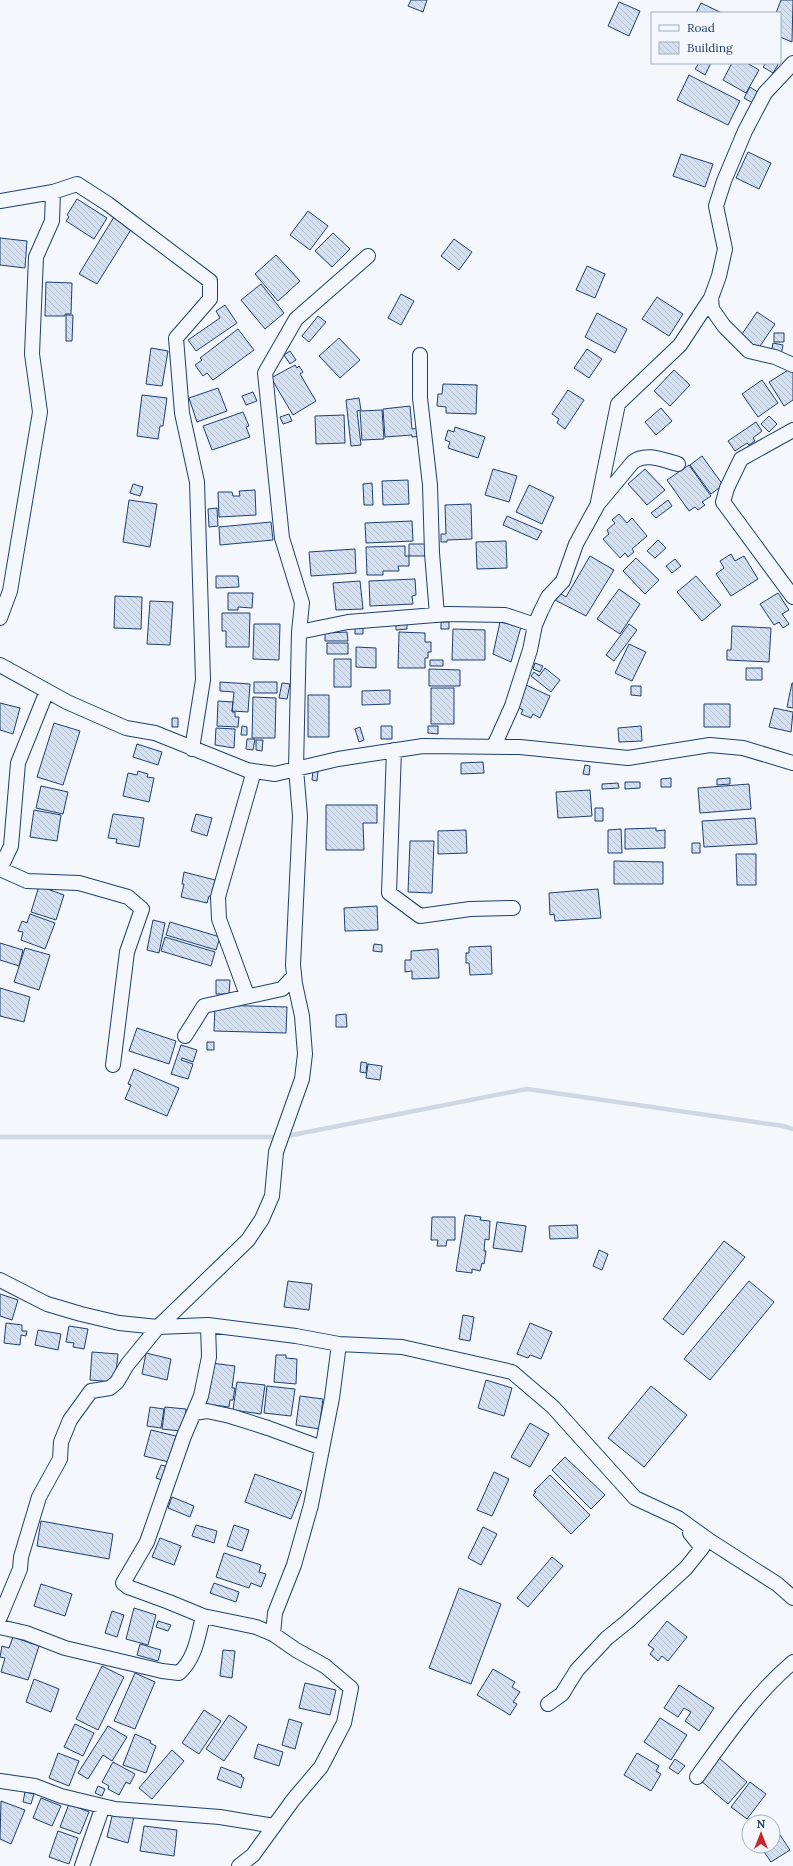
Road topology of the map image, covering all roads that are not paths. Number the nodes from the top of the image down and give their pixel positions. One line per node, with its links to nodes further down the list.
1 (793, 63): 5 (street)
2 (53, 192): 3 (street); 13 (street); 19 (street)
3 (0, 201)
4 (368, 256): 15 (street)
5 (711, 298): 7 (street); 10 (street)
6 (420, 355): 12 (street)
7 (793, 364)
8 (793, 430): 11 (street)
9 (678, 464): 10 (street)
10 (598, 504): 14 (street)
11 (793, 597)
12 (437, 615): 14 (street); 15 (street)
13 (0, 618)
14 (535, 625): 18 (street)
15 (299, 632): 22 (street)
16 (0, 665): 17 (street)
17 (47, 691): 19 (street); 28 (street)
18 (494, 746): 20 (street); 21 (street)
19 (192, 749): 23 (street)
20 (394, 750): 22 (street); 24 (street)
21 (793, 763)
22 (296, 769): 23 (street); 25 (street)
23 (254, 771): 26 (street)
24 (514, 908)
25 (294, 976): 26 (street); 31 (street)
26 (247, 995): 27 (street)
27 (185, 1036)
28 (112, 1065)
29 (0, 1280): 31 (street)
30 (208, 1325): 31 (street); 32 (street); 33 (street)
31 (158, 1327): 37 (street)
32 (339, 1344): 34 (street); 35 (street)
33 (194, 1413): 34 (street); 38 (street)
34 (322, 1448): 41 (street)
35 (678, 1518): 36 (street); 43 (street)
36 (793, 1598)
37 (3, 1603): 39 (street)
38 (203, 1616): 40 (street); 41 (street)
39 (0, 1617)
40 (0, 1627)
41 (273, 1634): 47 (street)
42 (793, 1662): 44 (street)
43 (548, 1704)
44 (697, 1777)
45 (0, 1781): 46 (street)
46 (103, 1806): 47 (street); 48 (street)
47 (274, 1826): 49 (street)
48 (82, 1866)
49 (239, 1866)

